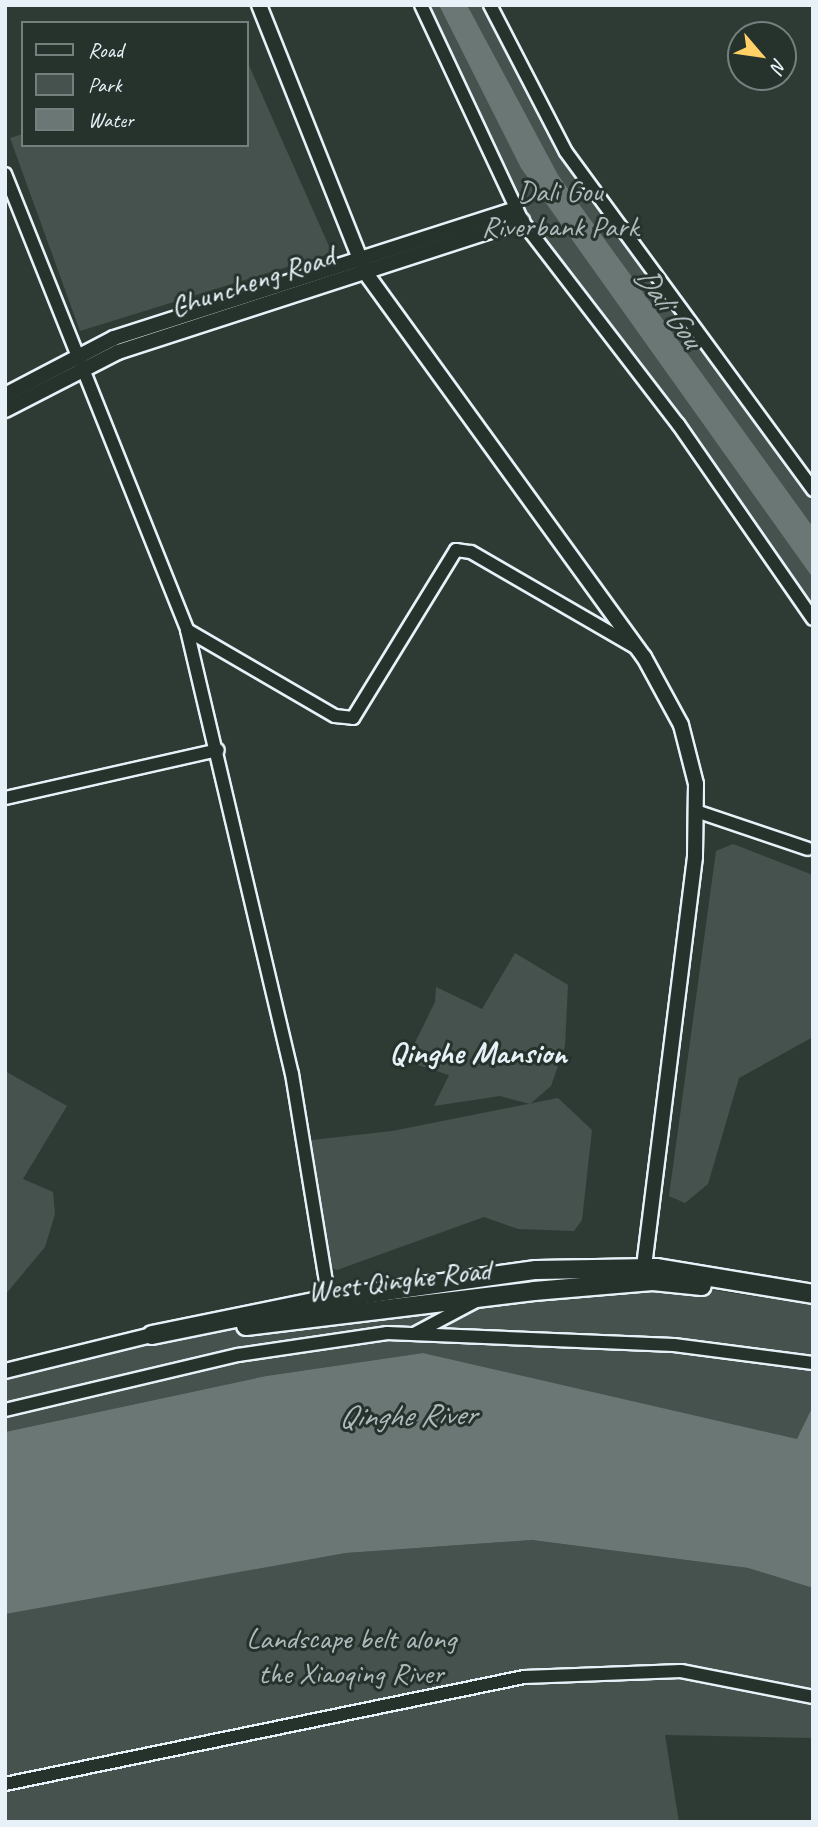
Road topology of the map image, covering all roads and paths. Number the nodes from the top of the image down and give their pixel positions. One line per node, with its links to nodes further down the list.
1 (259, 5): 6 (street)
2 (421, 5): 5 (street)
3 (490, 5): 10 (street)
4 (5, 174): 7 (street)
5 (519, 215): 6 (street, Chuncheng Road); 11 (street)
6 (362, 265): 7 (street, Chuncheng Road); 13 (street)
7 (77, 363): 8 (street, Chuncheng Road); 9 (street, Chuncheng Road); 12 (street)
8 (5, 395)
9 (5, 410)
10 (813, 490)
11 (813, 619)
12 (187, 630): 13 (street); 14 (street)
13 (639, 650): 16 (street)
14 (218, 750): 15 (street); 21 (street)
15 (5, 798)
16 (696, 811): 17 (street); 18 (street)
17 (811, 847)
18 (646, 1277): 19 (main road); 20 (main road, West Qinghe Road); 21 (main road); 22 (main road)
19 (813, 1294)
20 (481, 1298): 23 (street); 24 (main road, West Qinghe Road)
21 (329, 1299): 24 (main road)
22 (813, 1305)
23 (416, 1333): 25 (street); 27 (street)
24 (152, 1335): 26 (street)
25 (813, 1363)
26 (5, 1371)
27 (5, 1410)
28 (813, 1697): 29 (street)
29 (5, 1784)

